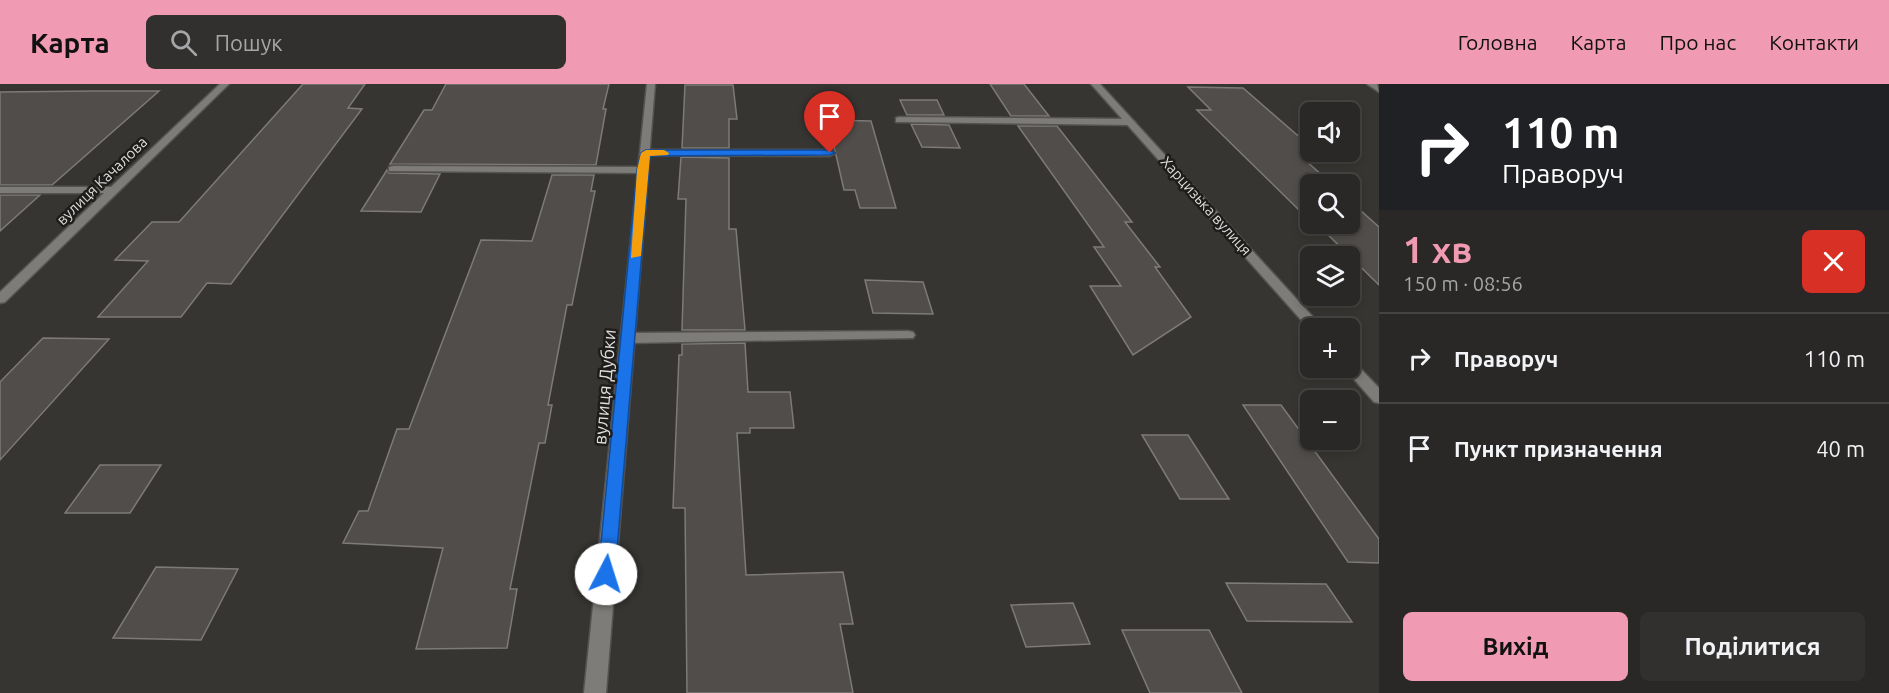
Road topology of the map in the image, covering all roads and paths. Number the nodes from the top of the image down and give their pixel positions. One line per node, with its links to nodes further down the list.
1 (225, 84): 13 (street, вулиця Качалова)
2 (651, 84): 8 (street, вулиця Дубки)
3 (1095, 84): 7 (street, Харцизька вулиця)
4 (1371, 84): 5 (street)
5 (1379, 89)
6 (899, 120): 7 (street)
7 (1130, 122): 15 (street, Харцизька вулиця)
8 (646, 153): 9 (street); 11 (street, вулиця Дубки)
9 (830, 153)
10 (393, 169): 11 (street)
11 (642, 170): 17 (street, вулиця Дубки)
12 (0, 190): 13 (street)
13 (114, 190): 14 (street, вулиця Качалова)
14 (0, 299)
15 (1307, 318)
16 (908, 335): 17 (street)
17 (629, 338): 20 (street, вулиця Дубки)
18 (1360, 377): 19 (street)
19 (1379, 398)
20 (595, 693)

